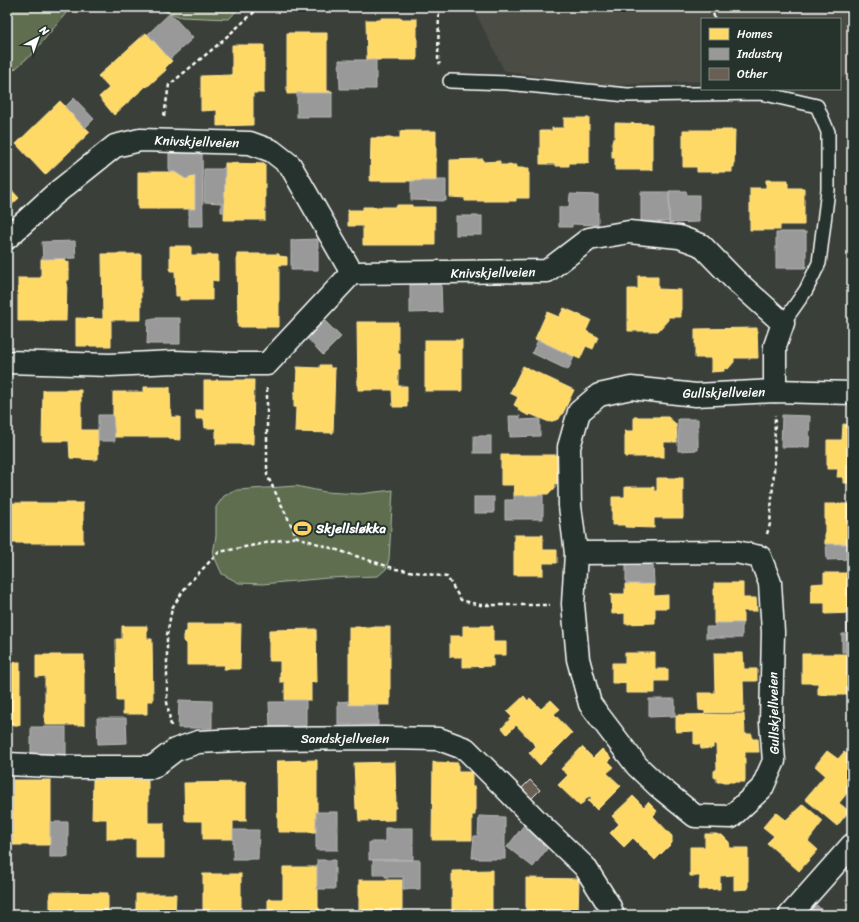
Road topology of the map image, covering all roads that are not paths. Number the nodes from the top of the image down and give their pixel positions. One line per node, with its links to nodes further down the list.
1 (450, 81): 4 (lane)
2 (7, 238): 3 (street, Knivskjellveien)
3 (352, 273): 4 (street, Knivskjellveien); 5 (street)
4 (783, 323): 6 (street)
5 (7, 362)
6 (775, 391): 7 (street, Gullskjellveien); 8 (street, Gullskjellveien)
7 (852, 393)
8 (576, 553): 8 (street, Gullskjellveien)
9 (7, 764): 11 (street, Sandskjellveien)
10 (852, 845): 12 (street)
11 (613, 915)
12 (790, 915)

